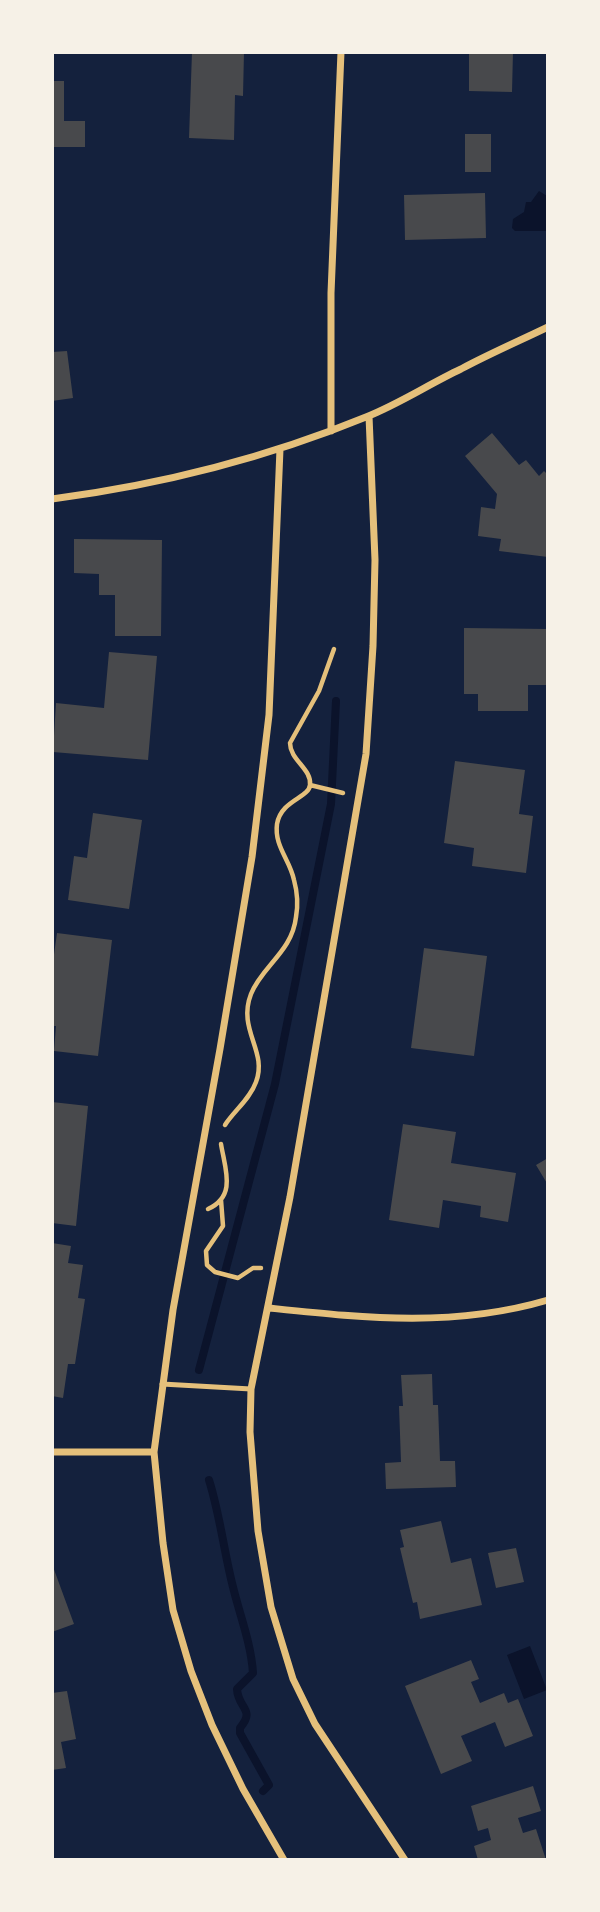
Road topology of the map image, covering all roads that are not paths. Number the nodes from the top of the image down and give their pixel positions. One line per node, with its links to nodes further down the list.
1 (341, 52): 4 (street)
2 (548, 327): 3 (street)
3 (369, 416): 4 (street); 8 (street)
4 (331, 431): 5 (street)
5 (281, 449): 6 (street); 9 (street)
6 (52, 499)
7 (548, 1300): 8 (street)
8 (269, 1308): 10 (street)
9 (162, 1384): 10 (lane); 12 (street)
10 (251, 1388): 14 (street)
11 (52, 1452): 12 (street)
12 (154, 1452): 13 (street)
13 (284, 1860)
14 (405, 1860)

